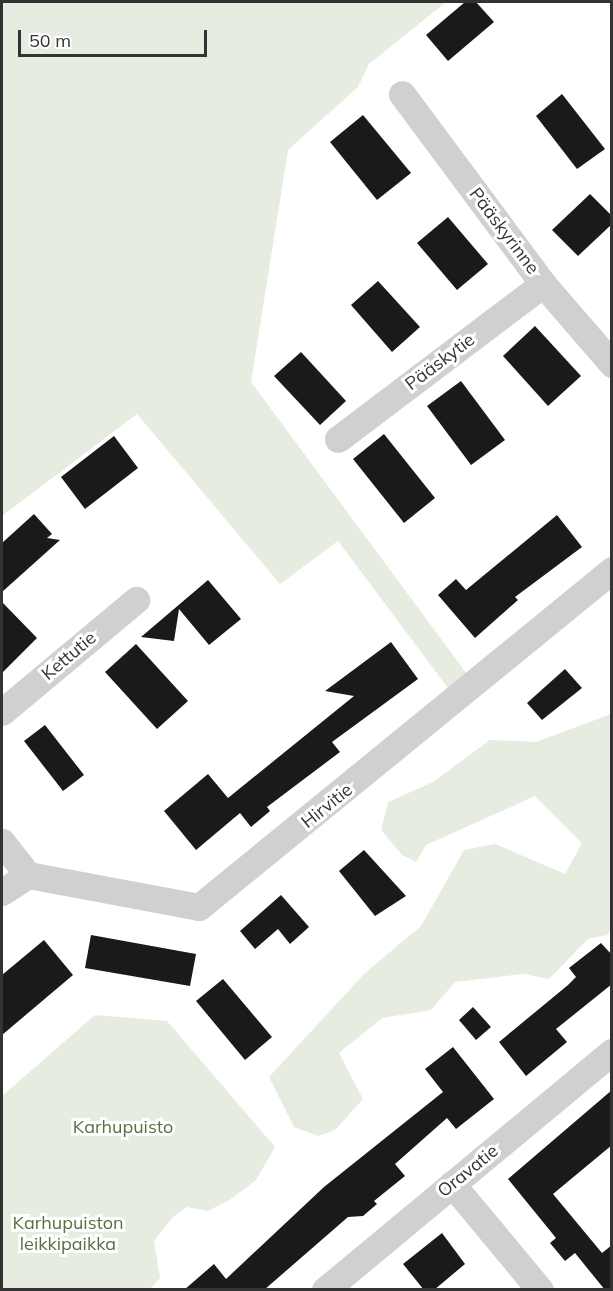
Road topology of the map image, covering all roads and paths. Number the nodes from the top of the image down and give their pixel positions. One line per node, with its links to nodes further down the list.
1 (402, 94): 2 (street, Pääskyrinne)
2 (543, 284): 3 (street, Pääskyrinne); 4 (street, Pääskytie)
3 (612, 364)
4 (338, 439)
5 (612, 570): 9 (street, Hirvitie)
6 (136, 600): 7 (street, Kettutie)
7 (2, 712)
8 (2, 842): 9 (street)
9 (28, 875): 10 (street)
10 (2, 892)
11 (612, 1052): 12 (street, Oravatie)
12 (452, 1184): 13 (street, Oravatie); 14 (street)
13 (326, 1290)
14 (540, 1290)

